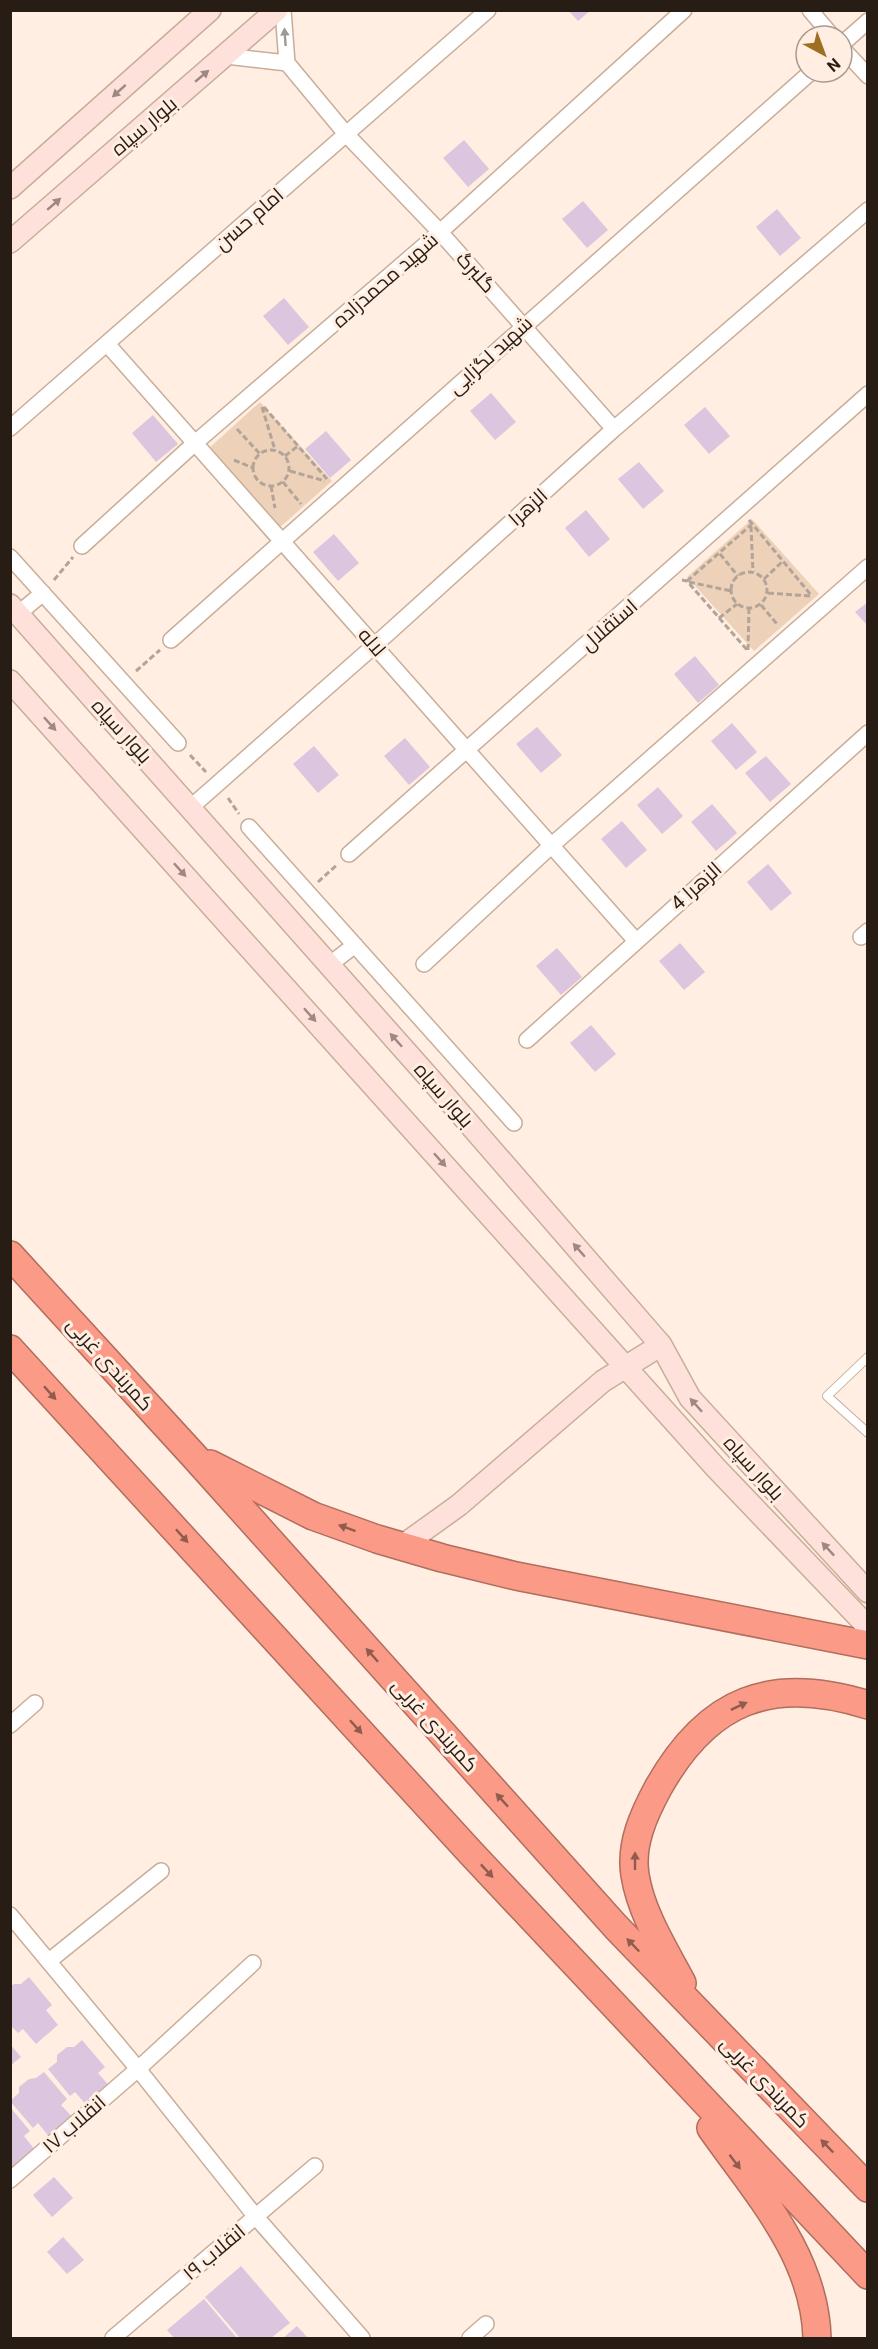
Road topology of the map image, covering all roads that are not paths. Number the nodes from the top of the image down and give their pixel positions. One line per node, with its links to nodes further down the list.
1 (210, 10): 16 (main road, one-way to 16)
2 (277, 10): 10 (main road, بلوار سپاه)
3 (283, 10): 12 (street, one-way to 3)
4 (488, 10): 15 (street, امام حسن)
5 (684, 10): 18 (street, شهید محمدزاده)
6 (810, 10): 8 (street)
7 (867, 21): 9 (street)
8 (822, 24)
9 (854, 34)
10 (226, 56): 12 (street); 19 (main road, بلوار سپاه, one-way to 10)
11 (854, 60): 13 (street)
12 (288, 63): 15 (street, گلبرگ)
13 (867, 75)
14 (797, 84): 20 (street, شهید لگزایی)
15 (346, 134): 18 (street, گلبرگ); 21 (street, امام حسن)
16 (10, 188)
17 (867, 210): 24 (street, الزهرا)
18 (440, 232): 20 (street, گلبرگ); 25 (street, شهید محمدزاده)
19 (10, 242)
20 (523, 326): 24 (street, گلبرگ); 26 (street, شهید لگزایی)
21 (108, 345): 23 (street, امام حسن); 25 (street, لاله)
22 (867, 394): 37 (street, استقلال)
23 (10, 428)
24 (614, 429): 33 (street, الزهرا)
25 (195, 443): 26 (street, لاله); 27 (street, شهید محمدزاده)
26 (283, 542): 32 (street, شهید لگزایی); 33 (street, لاله)
27 (82, 546)
28 (10, 557): 30 (street)
29 (867, 567): 40 (street)
30 (43, 593): 31 (street); 36 (street)
31 (14, 609): 38 (main road, بلوار سپاه)
32 (171, 640)
33 (375, 645): 37 (street, لاله); 38 (street, الزهرا)
34 (10, 681): 52 (main road, بلوار سپاه, one-way to 52)
35 (867, 734): 42 (street, الزهرا 4)
36 (178, 743)
37 (466, 750): 40 (street, لاله); 41 (street, استقلال)
38 (190, 808): 45 (main road, بلوار سپاه)
39 (249, 827): 43 (street)
40 (552, 845): 42 (street, لاله); 44 (street)
41 (349, 854)
42 (636, 940): 46 (street, الزهرا 4)
43 (355, 945): 45 (street); 47 (street)
44 (424, 964)
45 (329, 965): 49 (main road, بلوار سپاه, one-way to 45)
46 (527, 1040)
47 (514, 1123)
48 (10, 1255): 54 (highway, کمربندی غربی)
49 (661, 1345): 52 (main road); 56 (main road, بلوار سپاه, one-way to 49)
50 (10, 1349): 68 (highway, one-way to 68)
51 (867, 1357): 53 (lane)
52 (625, 1367): 55 (main road); 57 (main road, بلوار سپاه)
53 (867, 1433)
54 (193, 1455): 55 (highway, one-way to 54); 66 (highway, کمربندی غربی, one-way to 54)
55 (402, 1546): 58 (highway)
56 (867, 1592)
57 (867, 1627)
58 (867, 1645)
59 (35, 1703): 61 (street)
60 (867, 1705): 66 (highway, one-way to 60)
61 (10, 1725)
62 (161, 1871): 64 (street)
63 (13, 1923): 64 (street)
64 (50, 1961): 67 (street)
65 (252, 1963): 67 (street, انقلاب ۱۷)
66 (696, 2010): 71 (highway, کمربندی غربی, one-way to 66)
67 (138, 2069): 70 (street, انقلاب ۱۷); 72 (street)
68 (682, 2077): 73 (highway); 78 (highway, one-way to 78)
69 (315, 2166): 72 (street, انقلاب ۱۹)
70 (10, 2180)
71 (867, 2188)
72 (256, 2217): 75 (street, انقلاب ۱۹); 76 (street)
73 (867, 2275)
74 (486, 2324): 77 (street)
75 (113, 2338)
76 (362, 2338)
77 (470, 2338)
78 (816, 2338)

